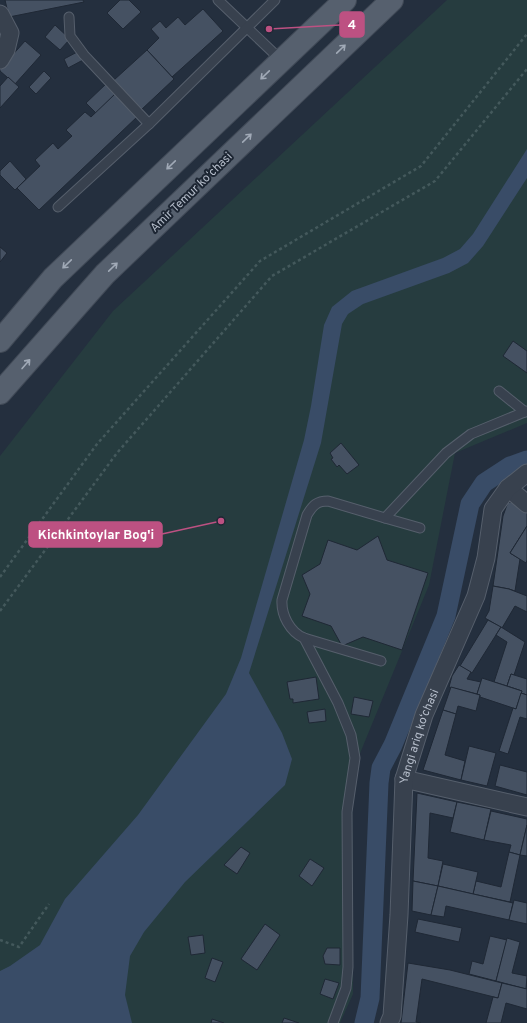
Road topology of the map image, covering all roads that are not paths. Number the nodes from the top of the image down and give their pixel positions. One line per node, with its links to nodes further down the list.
1 (218, 0): 7 (lane)
2 (275, 0): 7 (lane)
3 (344, 0): 9 (main road)
4 (392, 0): 14 (main road, Amir Temur koʻchasi, one-way to 4)
5 (0, 14): 8 (street)
6 (69, 17): 10 (lane)
7 (246, 27): 9 (lane); 10 (lane)
8 (0, 60)
9 (281, 60): 12 (main road, one-way to 12)
10 (149, 124): 11 (lane)
11 (58, 207)
12 (0, 341)
13 (499, 391): 15 (lane)
14 (0, 393)
15 (526, 412): 19 (lane)
16 (527, 473): 17 (street, Yangi ariq ko‘chasi)
17 (508, 488): 18 (street); 23 (street, Yangi ariq ko‘chasi)
18 (527, 504)
19 (385, 518): 20 (lane); 21 (lane)
20 (420, 528)
21 (304, 638): 22 (lane); 25 (lane)
22 (382, 660)
23 (404, 779): 24 (street); 26 (street, Yangi ariq ko‘chasi)
24 (527, 807)
25 (332, 1023)
26 (389, 1023)

